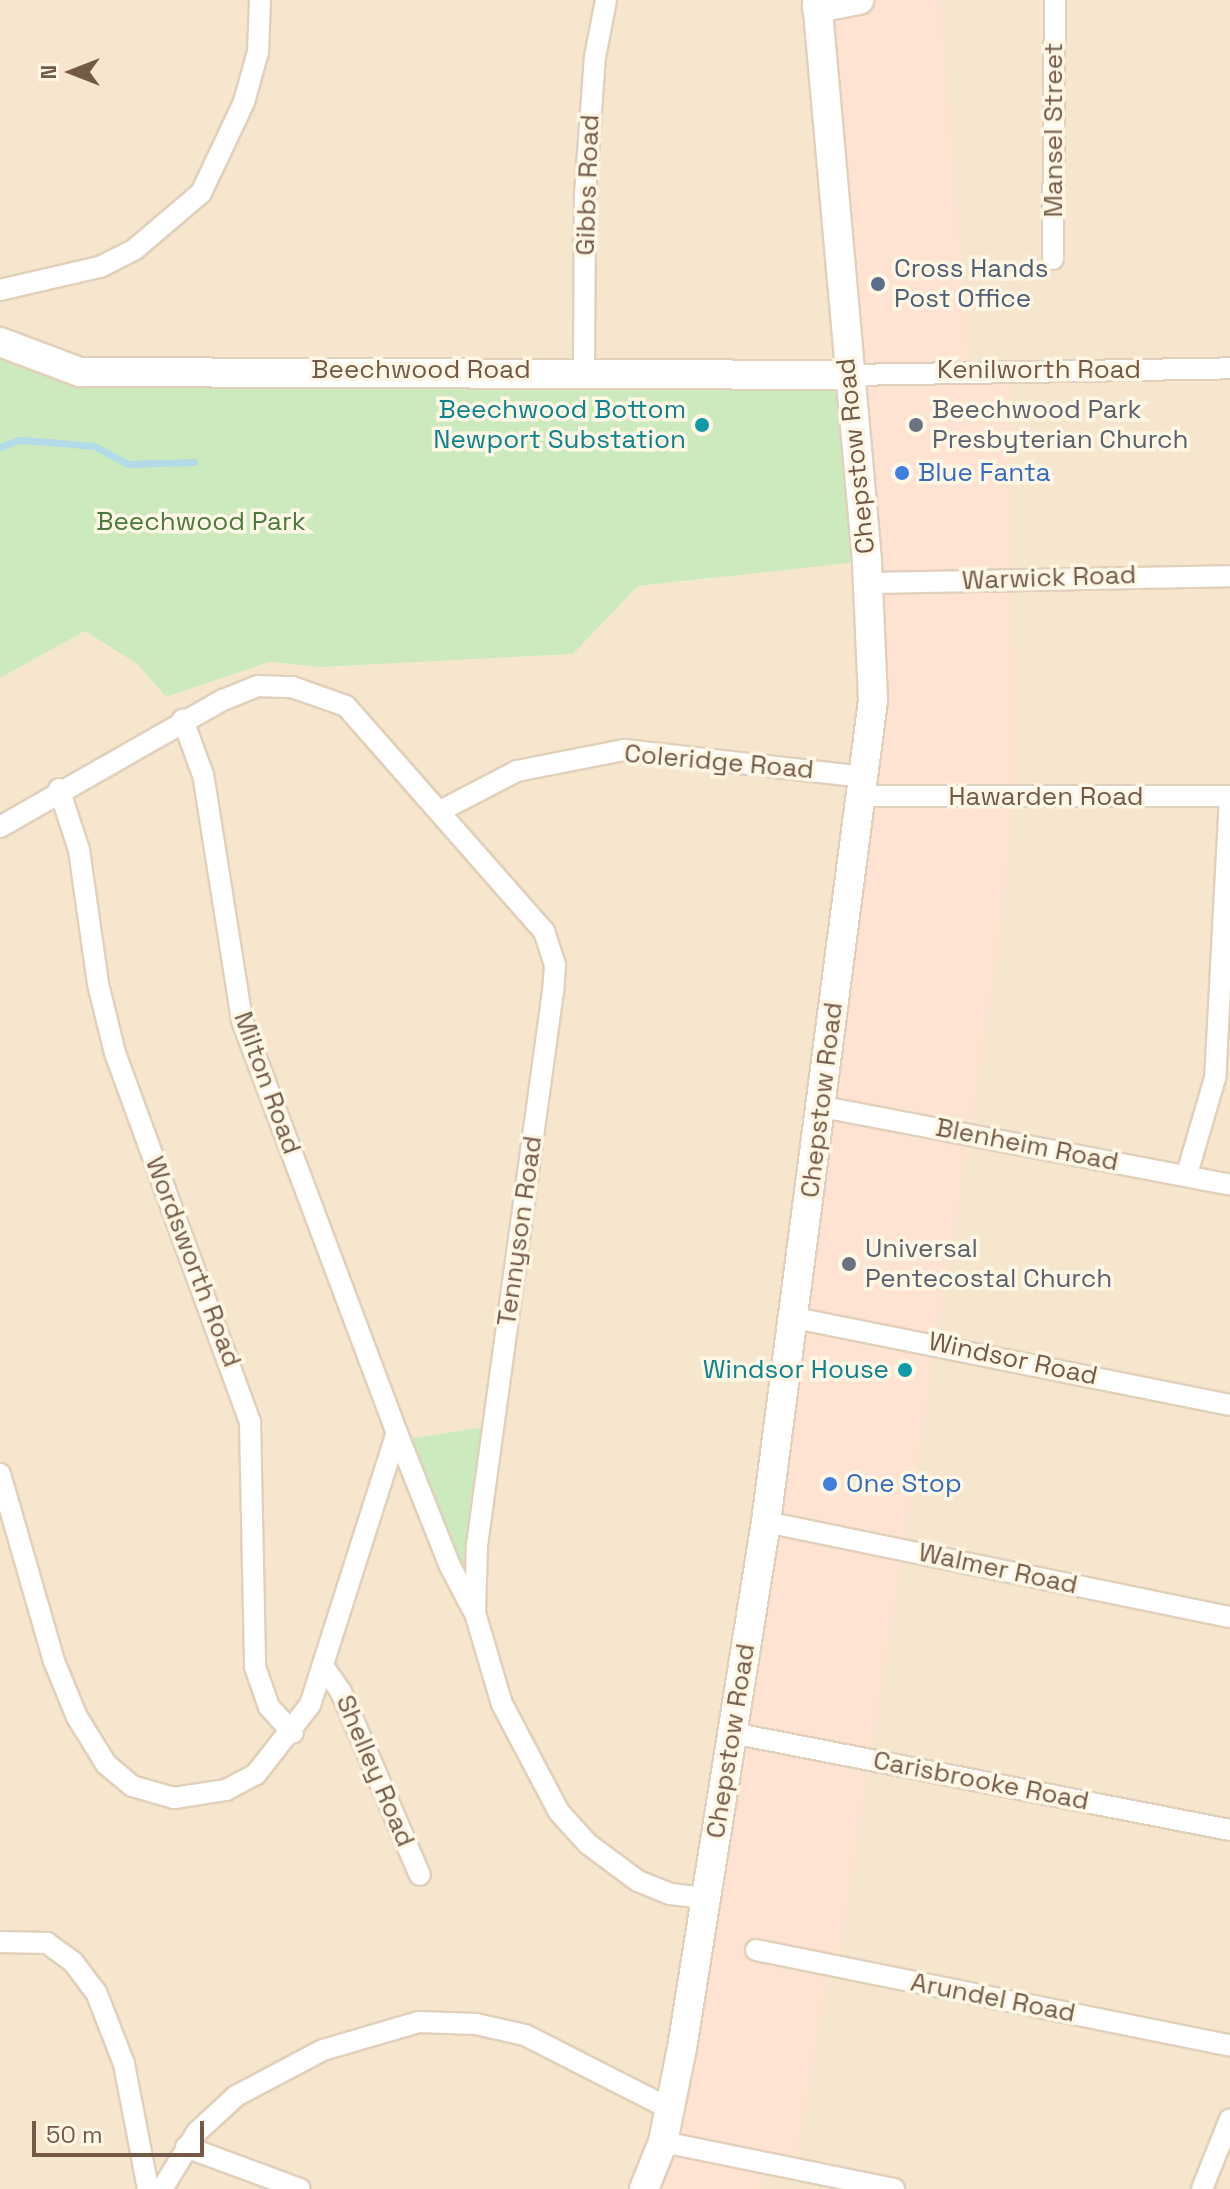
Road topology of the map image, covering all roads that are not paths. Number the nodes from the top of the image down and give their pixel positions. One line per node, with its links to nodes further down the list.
1 (260, 0): 7 (street)
2 (606, 0): 10 (street, Gibbs Road)
3 (859, 0): 5 (main road)
4 (1055, 0): 6 (street, Mansel Street)
5 (817, 4): 11 (main road, Chepstow Road)
6 (1053, 259)
7 (0, 290)
8 (0, 342): 10 (main road, Beechwood Road)
9 (1230, 368): 11 (street, Kenilworth Road)
10 (584, 372): 11 (main road, Beechwood Road)
11 (848, 375): 13 (main road, Chepstow Road)
12 (1230, 576): 13 (street, Warwick Road)
13 (869, 583): 15 (main road, Chepstow Road)
14 (183, 720): 16 (street, Tennyson Road); 18 (street, Tennyson Road); 25 (street, Milton Road)
15 (863, 787): 17 (street, Hawarden Road); 18 (street, Coleridge Road); 20 (main road, Chepstow Road)
16 (59, 789): 19 (street, Tennyson Road); 31 (street, Wordsworth Road)
17 (1230, 796): 21 (street)
18 (442, 810): 28 (street, Tennyson Road)
19 (0, 827)
20 (823, 1107): 21 (street, Blenheim Road); 23 (main road, Chepstow Road)
21 (1187, 1174): 22 (street, Blenheim Road)
22 (1230, 1185)
23 (795, 1318): 24 (street, Windsor Road); 27 (main road, Chepstow Road)
24 (1230, 1405)
25 (397, 1433): 28 (street, Milton Road); 30 (street)
26 (0, 1474): 31 (street)
27 (766, 1522): 29 (street, Walmer Road); 32 (main road, Chepstow Road)
28 (475, 1613): 35 (street, Tennyson Road)
29 (1230, 1617)
30 (325, 1669): 31 (street); 34 (street, Shelley Road)
31 (293, 1733)
32 (732, 1733): 33 (street, Carisbrooke Road); 35 (main road, Chepstow Road)
33 (1230, 1830)
34 (420, 1875)
35 (706, 1898): 39 (main road, Chepstow Road)
36 (0, 1940): 43 (street)
37 (756, 1950): 38 (street, Arundel Road)
38 (1230, 2046)
39 (670, 2109): 41 (main road, Chepstow Road); 42 (street)
40 (1230, 2119): 48 (street)
41 (663, 2142): 46 (main road, Chepstow Road); 47 (street)
42 (186, 2147): 44 (street); 45 (street)
43 (148, 2189)
44 (162, 2189)
45 (300, 2189)
46 (644, 2189)
47 (894, 2189)
48 (1202, 2189)

